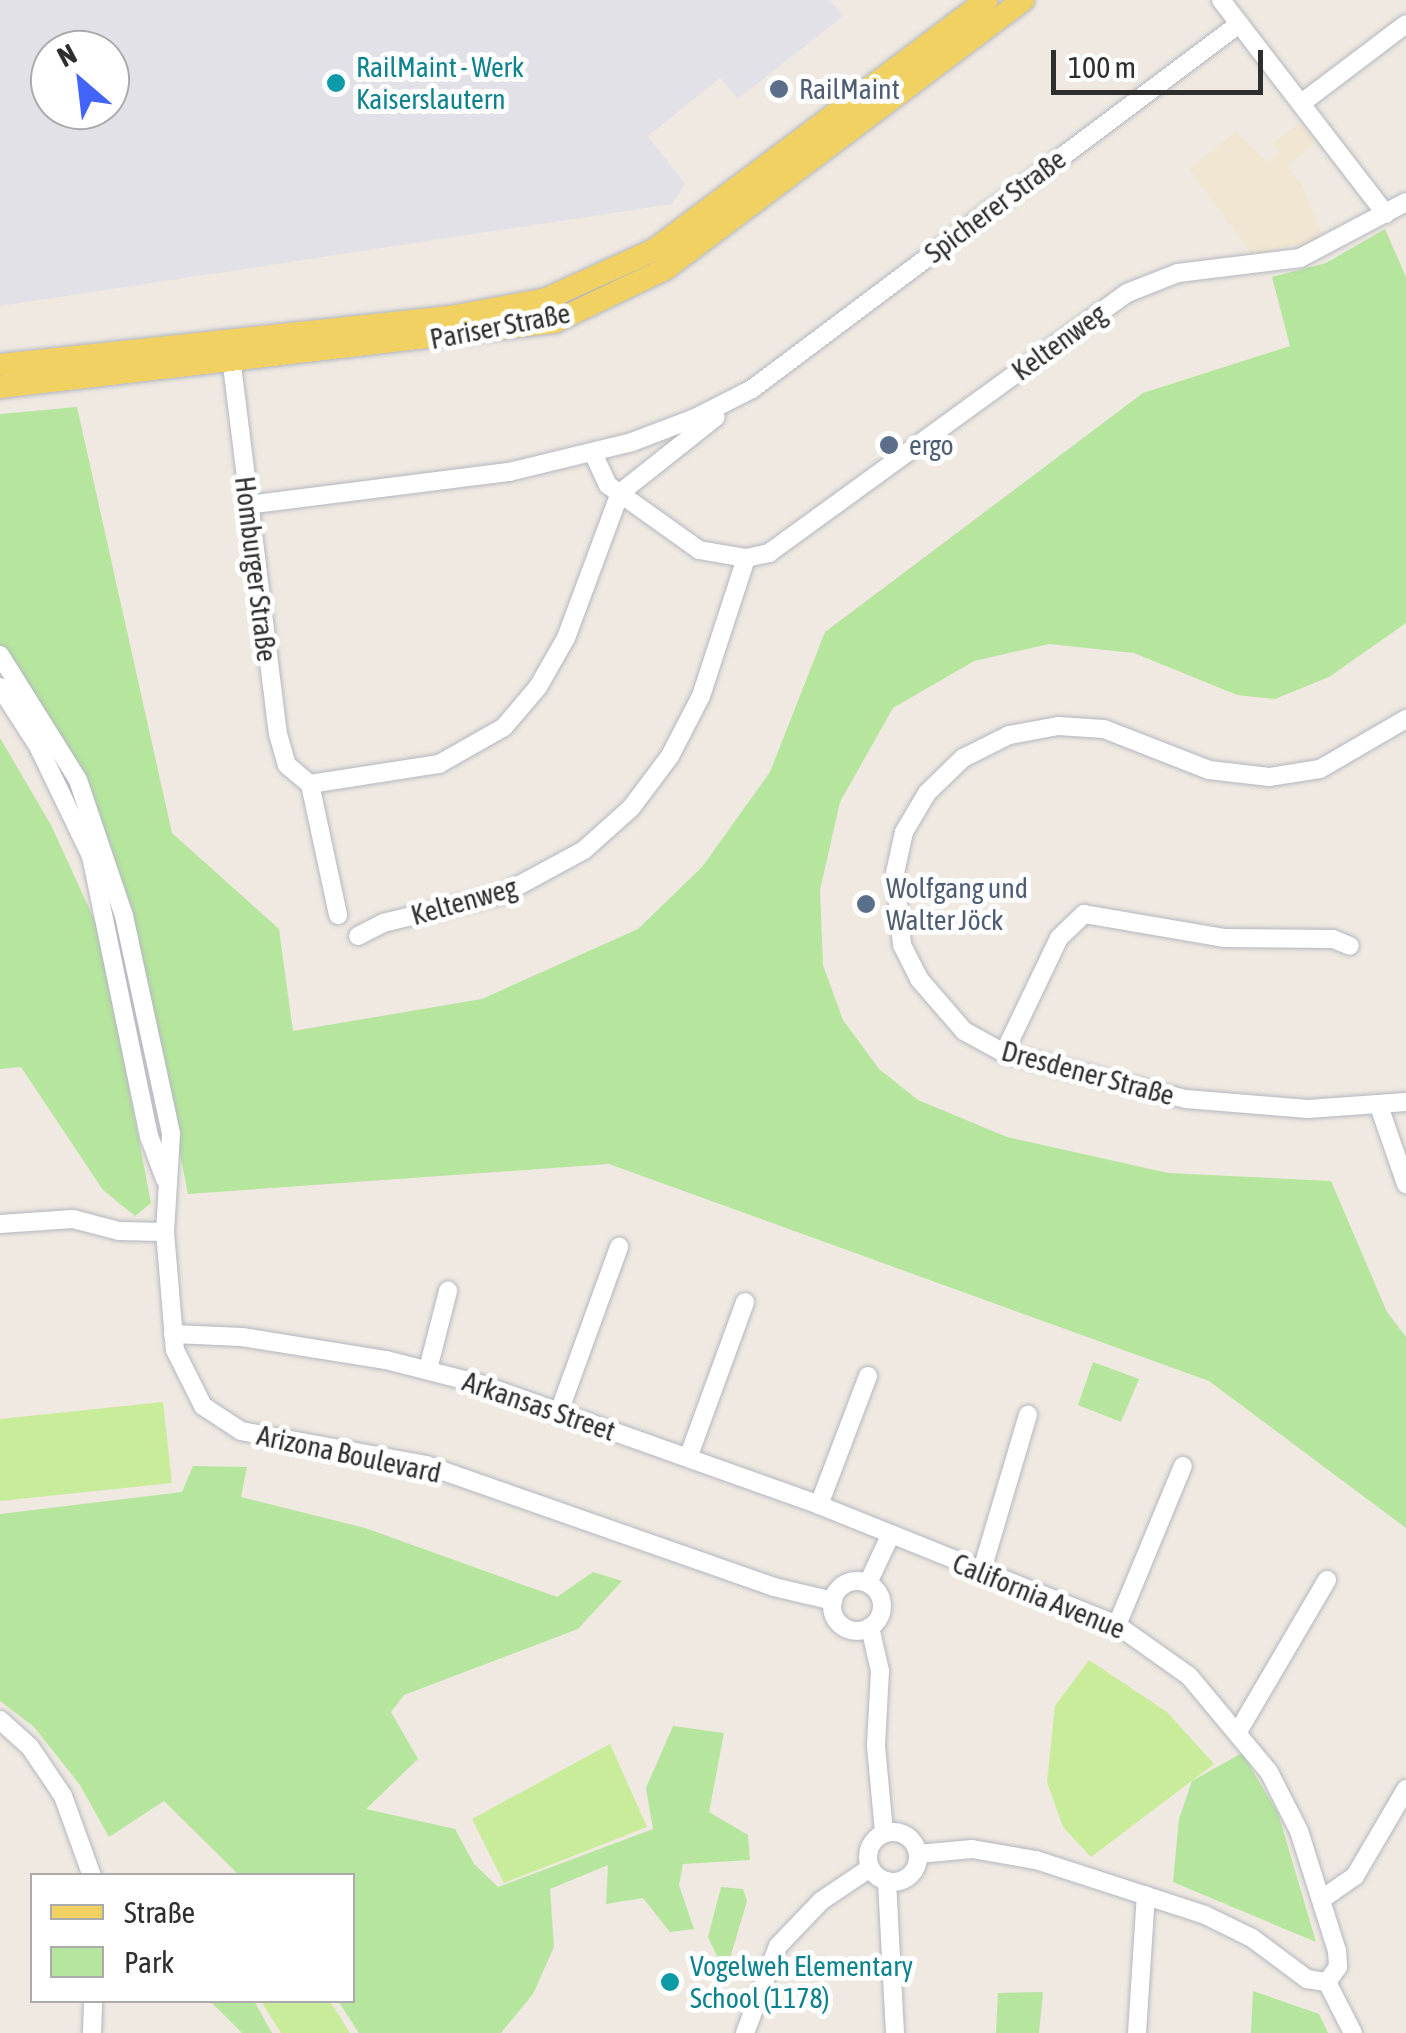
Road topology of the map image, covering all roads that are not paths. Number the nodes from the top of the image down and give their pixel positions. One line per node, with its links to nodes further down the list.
1 (987, 0): 9 (main road, Pariser Straße)
2 (1023, 0): 9 (main road, Pariser Straße)
3 (1221, 0): 4 (street)
4 (1239, 24): 6 (street); 12 (street, Spicherer Straße)
5 (1406, 24): 6 (street)
6 (1303, 102): 8 (street)
7 (1406, 202): 8 (street, Keltenweg)
8 (1386, 214): 16 (street, Keltenweg)
9 (230, 351): 10 (main road, Pariser Straße); 11 (main road, Pariser Straße); 15 (street, Homburger Straße)
10 (0, 365)
11 (0, 387)
12 (752, 389): 13 (street, Spicherer Straße); 14 (street, Spicherer Straße)
13 (592, 453): 14 (street); 15 (street, Spicherer Straße)
14 (620, 493): 16 (street); 20 (street)
15 (247, 505): 20 (street, Homburger Straße)
16 (746, 558): 24 (street, Keltenweg)
17 (0, 655): 22 (street, Arizona Boulevard)
18 (0, 687): 21 (street, Arizona Boulevard)
19 (1406, 718): 26 (street, Dresdener Straße)
20 (310, 784): 23 (street, Homburger Straße)
21 (62, 793): 22 (street); 29 (street, Arizona Boulevard)
22 (84, 794): 29 (street, Arizona Boulevard)
23 (338, 915)
24 (358, 936)
25 (1350, 946): 26 (street)
26 (1004, 1053): 28 (street, Dresdener Straße)
27 (1406, 1102): 28 (street, Dresdener Straße)
28 (1379, 1106): 30 (street)
29 (167, 1184): 32 (street, Arizona Boulevard)
30 (1406, 1184)
31 (0, 1224): 32 (street)
32 (165, 1232): 36 (street, Arizona Boulevard)
33 (619, 1247): 39 (street)
34 (448, 1291): 37 (street)
35 (745, 1302): 41 (street)
36 (173, 1334): 37 (street, Arkansas Street); 48 (street, Arizona Boulevard)
37 (428, 1369): 39 (street, Arkansas Street)
38 (868, 1376): 43 (street)
39 (559, 1412): 41 (street, Arkansas Street)
40 (1028, 1415): 45 (street)
41 (688, 1458): 43 (street, Arkansas Street)
42 (1183, 1466): 49 (street)
43 (819, 1505): 44 (street, Arkansas Street)
44 (890, 1536): 45 (street, California Avenue); 47 (street)
45 (982, 1570): 49 (street, California Avenue)
46 (1327, 1580): 52 (street)
47 (868, 1584): 48 (street); 50 (street)
48 (833, 1601): 50 (street)
49 (1117, 1625): 52 (street, California Avenue)
50 (870, 1627): 54 (street)
51 (0, 1720): 57 (street)
52 (1238, 1730): 60 (street, California Avenue)
53 (1406, 1790): 60 (street)
54 (884, 1833): 55 (street); 56 (street)
55 (918, 1854): 58 (street); 59 (street)
56 (870, 1868): 58 (street); 64 (street)
57 (91, 1873)
58 (887, 1882): 65 (street)
59 (1146, 1895): 61 (street); 66 (street)
60 (1322, 1900): 61 (street, California Avenue)
61 (1327, 1982): 67 (street)
62 (93, 2003): 63 (street)
63 (92, 2033)
64 (745, 2033)
65 (895, 2033)
66 (1136, 2033)
67 (1353, 2033)

